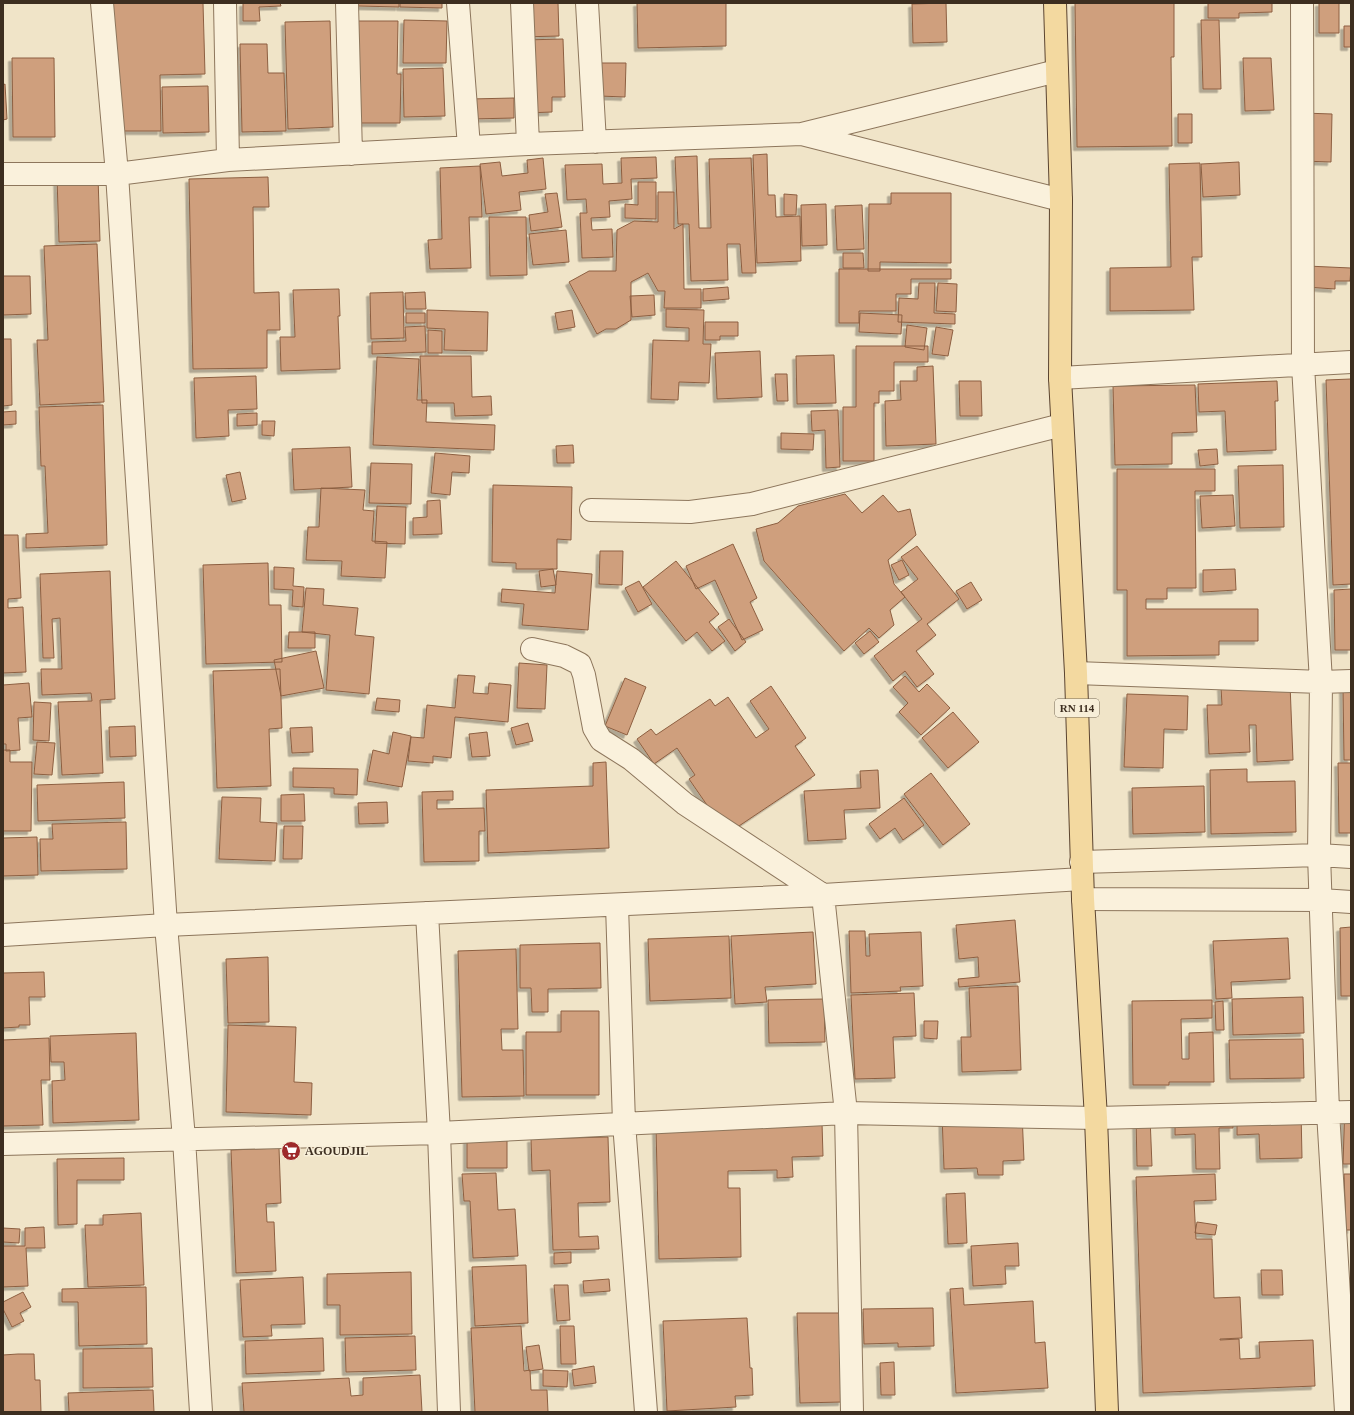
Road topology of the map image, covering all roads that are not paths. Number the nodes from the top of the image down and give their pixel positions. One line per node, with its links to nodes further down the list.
1 (102, 3): 17 (street)
2 (225, 3): 15 (street)
3 (347, 3): 14 (street)
4 (458, 3): 13 (street)
5 (522, 3): 12 (street)
6 (587, 3): 11 (street)
7 (1055, 3): 9 (main road, RN 114)
8 (1302, 3): 20 (street)
9 (1057, 71): 10 (street); 18 (main road, RN 114)
10 (802, 134): 11 (street); 18 (street)
11 (595, 142): 12 (street)
12 (528, 144): 13 (street)
13 (469, 147): 14 (street)
14 (350, 154): 15 (street)
15 (228, 160): 17 (street)
16 (3, 174): 17 (street)
17 (117, 174): 36 (street)
18 (1061, 200): 21 (main road, RN 114)
19 (1351, 362): 20 (street)
20 (1302, 365): 21 (street); 27 (street)
21 (1060, 378): 22 (main road, RN 114)
22 (1062, 425): 23 (street); 25 (main road, RN 114)
23 (591, 510)
24 (532, 648): 31 (street)
25 (1076, 673): 27 (street); 30 (main road, RN 114)
26 (1351, 681): 27 (street)
27 (1321, 682): 28 (street)
28 (1319, 855): 29 (street); 30 (street); 32 (street)
29 (1351, 857)
30 (1082, 880): 31 (street); 32 (street); 41 (main road, RN 114)
31 (823, 895): 34 (street); 40 (street)
32 (1321, 900): 33 (street); 38 (street)
33 (1351, 902)
34 (617, 905): 35 (street); 42 (street)
35 (427, 913): 36 (street); 43 (street)
36 (166, 925): 37 (street); 44 (street)
37 (3, 935)
38 (1328, 1112): 39 (street); 41 (street); 51 (street)
39 (1351, 1112)
40 (846, 1113): 41 (street); 42 (street); 49 (street)
41 (1096, 1118): 50 (main road, RN 114)
42 (624, 1123): 43 (street); 48 (street)
43 (439, 1133): 44 (street); 47 (street)
44 (184, 1139): 45 (street); 46 (street)
45 (3, 1144)
46 (201, 1412)
47 (449, 1412)
48 (646, 1412)
49 (852, 1412)
50 (1107, 1412)
51 (1346, 1412)

